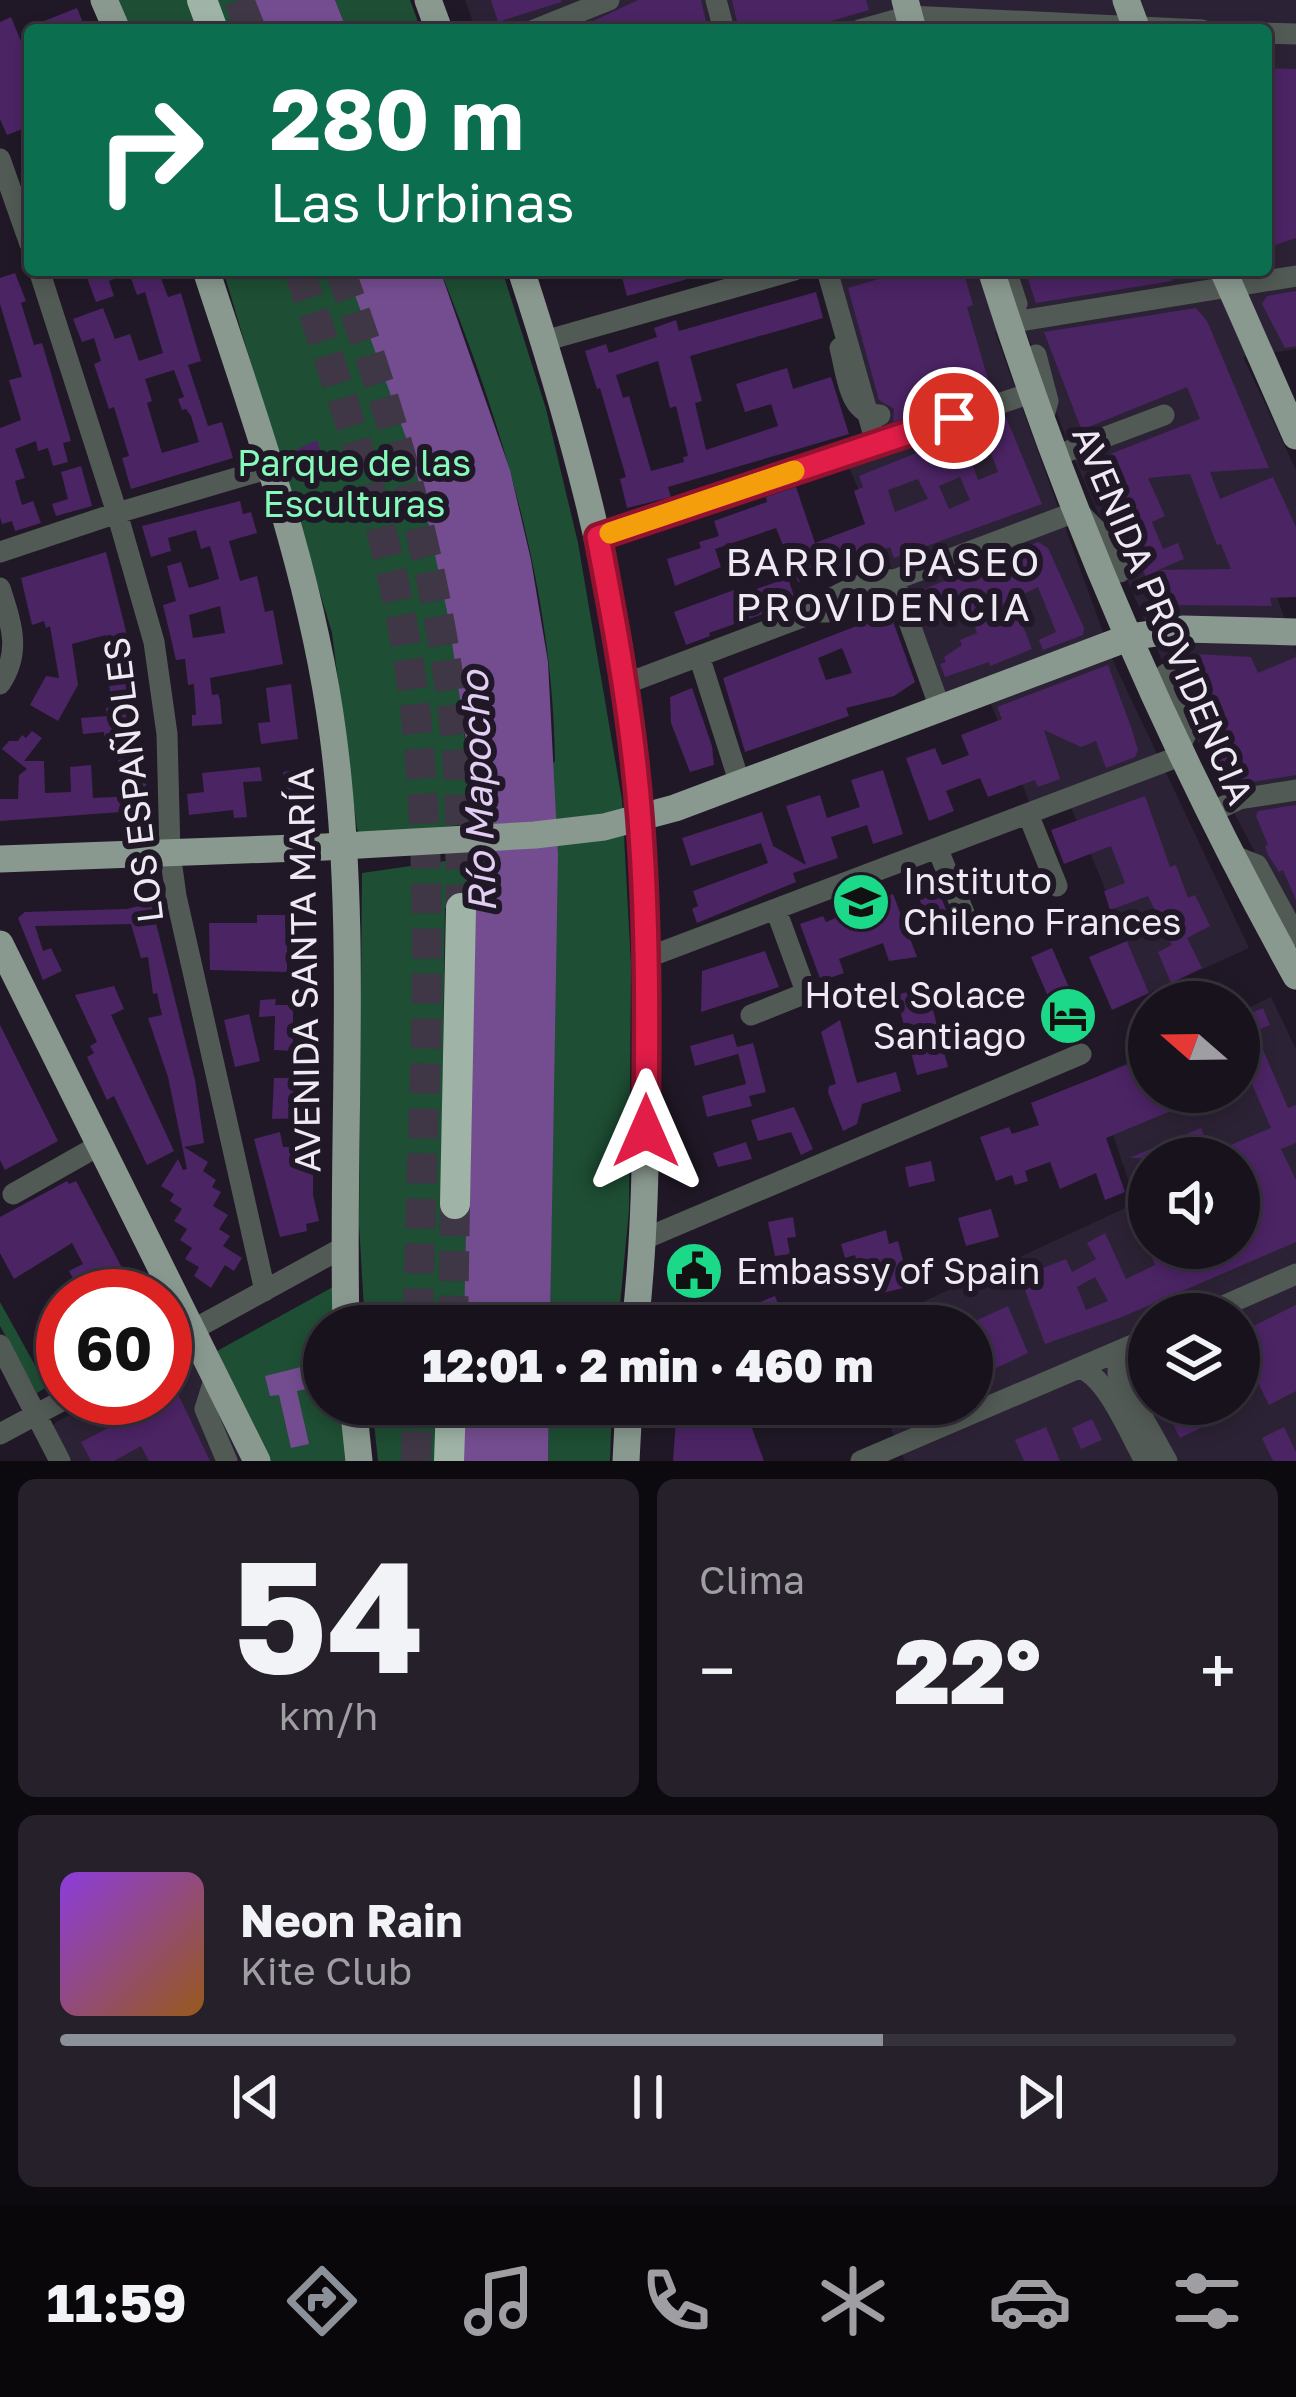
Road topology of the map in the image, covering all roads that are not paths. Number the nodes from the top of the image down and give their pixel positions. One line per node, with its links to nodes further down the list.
1 (609, 0): 3 (street)
2 (912, 12): 4 (street); 5 (street)
3 (549, 24)
4 (877, 24)
5 (1070, 24)
6 (2, 170): 7 (street)
7 (24, 228)
8 (41, 276): 28 (street, LOS ESPAÑOLES)
9 (208, 276): 26 (main road, AVENIDA SANTA MARÍA)
10 (523, 276): 18 (main road)
11 (755, 276): 18 (street)
12 (994, 276): 17 (main road, AVENIDA PROVIDENCIA)
13 (1007, 276): 17 (street)
14 (1296, 276): 16 (street)
15 (829, 277): 23 (street, bridge)
16 (1226, 278): 17 (street); 24 (main road)
17 (1012, 313): 20 (main road, AVENIDA PROVIDENCIA)
18 (544, 341): 29 (main road)
19 (1036, 355): 22 (street)
20 (1031, 393): 22 (main road, AVENIDA PROVIDENCIA); 23 (street)
21 (1164, 415): 25 (street)
22 (1041, 423): 25 (main road, AVENIDA PROVIDENCIA)
23 (876, 428): 29 (street)
24 (1296, 436)
25 (1055, 456): 27 (main road, AVENIDA PROVIDENCIA)
26 (270, 469): 28 (street); 47 (main road, AVENIDA SANTA MARÍA)
27 (1078, 511): 31 (street); 32 (street); 35 (main road, AVENIDA PROVIDENCIA)
28 (117, 513): 30 (street); 49 (street, LOS ESPAÑOLES)
29 (598, 537): 39 (main road)
30 (0, 552)
31 (1120, 572)
32 (894, 580): 36 (street); 40 (street)
33 (0, 588): 38 (street)
34 (1296, 632): 35 (main road)
35 (1130, 637): 40 (main road); 41 (main road, AVENIDA PROVIDENCIA)
36 (699, 656): 39 (street); 42 (street)
37 (1166, 674): 41 (street)
38 (0, 684)
39 (625, 684): 46 (main road)
40 (940, 708): 42 (main road)
41 (1179, 753): 44 (street); 45 (main road, AVENIDA PROVIDENCIA)
42 (740, 784): 46 (main road)
43 (1296, 790): 45 (street)
44 (1028, 814): 48 (street); 51 (street)
45 (1208, 814): 55 (main road, AVENIDA PROVIDENCIA)
46 (640, 819): 47 (main road); 57 (main road)
47 (344, 847): 49 (main road); 65 (main road, AVENIDA SANTA MARÍA)
48 (938, 850): 53 (street); 54 (street)
49 (170, 854): 50 (main road); 68 (street, LOS ESPAÑOLES)
50 (0, 859)
51 (1057, 886)
52 (461, 908): 63 (highway)
53 (776, 910): 57 (street); 59 (street)
54 (969, 925)
55 (1283, 925): 58 (main road, AVENIDA PROVIDENCIA)
56 (0, 944): 61 (main road)
57 (646, 958): 64 (main road)
58 (1296, 976)
59 (751, 1015)
60 (1081, 1054): 64 (street)
61 (98, 1146): 62 (street); 66 (main road)
62 (13, 1194)
63 (455, 1204)
64 (644, 1239): 71 (main road)
65 (344, 1247): 68 (street); 70 (main road, AVENIDA SANTA MARÍA)
66 (160, 1269)
67 (1296, 1274): 69 (street)
68 (265, 1291): 72 (street)
69 (1252, 1293)
70 (345, 1305)
71 (637, 1305)
72 (192, 1329)
73 (192, 1332): 78 (main road)
74 (0, 1345): 80 (street)
75 (1128, 1348): 76 (street)
76 (1119, 1352): 77 (street); 79 (street)
77 (1079, 1368): 79 (street); 92 (street)
78 (214, 1377): 87 (street); 88 (main road)
79 (1120, 1397): 93 (street); 94 (street)
80 (36, 1415): 85 (street)
81 (41, 1425): 86 (street)
82 (355, 1425): 89 (main road)
83 (450, 1425): 90 (highway)
84 (627, 1425): 91 (main road)
85 (0, 1434)
86 (60, 1461)
87 (227, 1461)
88 (257, 1461)
89 (359, 1461)
90 (449, 1461)
91 (626, 1461)
92 (861, 1461)
93 (1145, 1461)
94 (1167, 1461)

